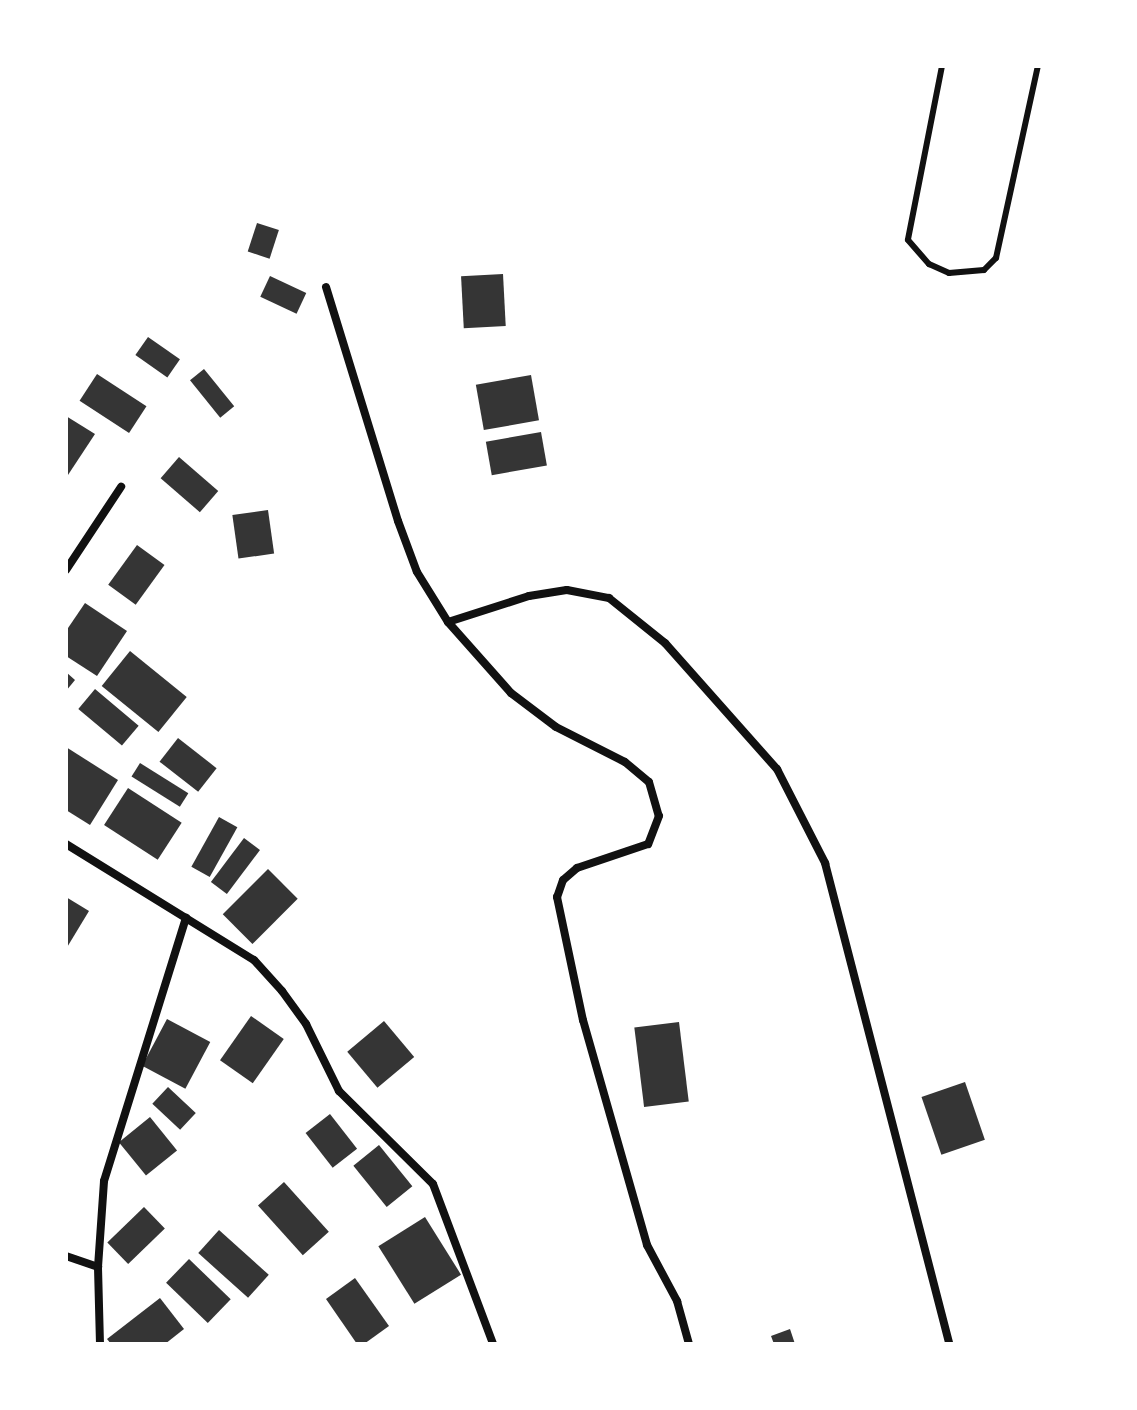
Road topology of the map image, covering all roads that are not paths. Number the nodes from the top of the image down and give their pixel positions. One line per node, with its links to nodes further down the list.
1 (942, 66): 2 (lane)
2 (1038, 66)
3 (326, 287): 6 (street)
4 (121, 487): 5 (street)
5 (66, 570)
6 (448, 622): 13 (street); 14 (street)
7 (66, 844): 8 (street)
8 (186, 917): 10 (street); 12 (street)
9 (66, 1256): 10 (street)
10 (98, 1267): 11 (street)
11 (100, 1344)
12 (493, 1344)
13 (689, 1344)
14 (949, 1344)

